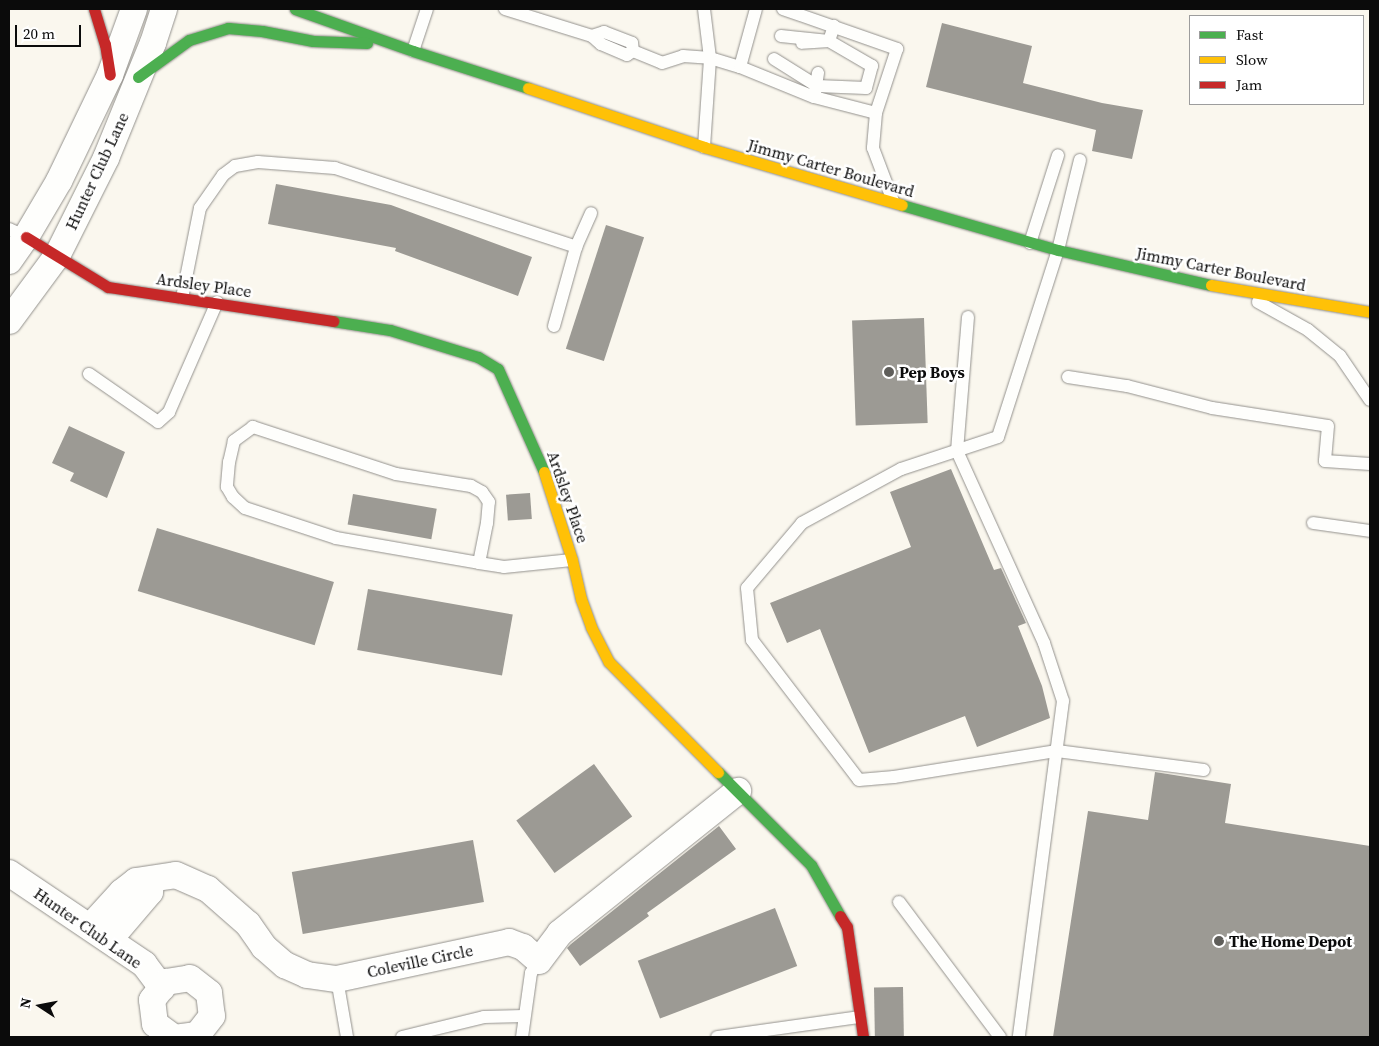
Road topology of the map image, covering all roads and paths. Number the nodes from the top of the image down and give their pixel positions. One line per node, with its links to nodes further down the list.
1 (94, 9): 21 (main road)
2 (134, 9): 21 (street, Hunter Club Lane)
3 (164, 9): 22 (street, Hunter Club Lane)
4 (295, 9): 12 (main road, Jimmy Carter Boulevard)
5 (427, 9): 15 (lane)
6 (504, 9): 16 (lane)
7 (704, 9): 16 (lane)
8 (756, 9): 20 (lane)
9 (783, 9): 10 (lane)
10 (834, 26): 14 (lane); 25 (lane)
11 (781, 36): 14 (lane)
12 (391, 43): 15 (main road, Jimmy Carter Boulevard); 22 (main road)
13 (802, 43): 14 (lane)
14 (827, 47): 18 (lane); 24 (lane)
15 (413, 51): 26 (main road, Jimmy Carter Boulevard)
16 (710, 58): 20 (lane); 26 (lane)
17 (774, 59): 24 (lane)
18 (853, 60)
19 (794, 65): 24 (lane)
20 (740, 67): 24 (lane)
21 (110, 75): 31 (street, Hunter Club Lane)
22 (138, 77): 35 (street, Hunter Club Lane)
23 (846, 83): 24 (lane)
24 (816, 85): 25 (lane)
25 (876, 113): 29 (lane)
26 (704, 147): 29 (main road, Jimmy Carter Boulevard)
27 (1058, 155): 32 (lane)
28 (1080, 160): 34 (lane)
29 (894, 204): 32 (main road, Jimmy Carter Boulevard)
30 (591, 214): 33 (lane)
31 (18, 233): 35 (main road, Ardsley Place); 36 (street, Hunter Club Lane)
32 (1030, 242): 34 (main road, Jimmy Carter Boulevard)
33 (576, 247): 38 (lane); 43 (lane)
34 (1058, 250): 37 (main road, Jimmy Carter Boulevard); 47 (lane)
35 (57, 256): 38 (main road, Ardsley Place); 42 (street, Hunter Club Lane)
36 (9, 261)
37 (1239, 291): 40 (main road, Jimmy Carter Boulevard); 46 (lane)
38 (182, 298): 39 (main road, Ardsley Place)
39 (217, 302): 44 (lane); 51 (main road, Ardsley Place)
40 (1370, 312)
41 (968, 317): 47 (lane)
42 (9, 321)
43 (554, 326)
44 (90, 374)
45 (1068, 376): 48 (lane)
46 (1370, 400)
47 (956, 451): 53 (lane); 53 (lane)
48 (1370, 464)
49 (1313, 523): 50 (lane)
50 (1370, 531)
51 (572, 560): 52 (lane); 55 (main road, Ardsley Place)
52 (479, 563): 52 (lane)
53 (1057, 751): 54 (lane); 71 (lane)
54 (1204, 770)
55 (738, 791): 59 (street); 63 (main road, Ardsley Place)
56 (9, 873): 58 (street, Hunter Club Lane)
57 (900, 902): 70 (lane)
58 (99, 933): 60 (street, Coleville Circle); 61 (street, Hunter Club Lane)
59 (539, 961): 60 (street, Coleville Circle); 62 (lane)
60 (337, 979): 65 (lane)
61 (162, 988): 64 (street); 64 (street)
62 (524, 1016): 66 (lane); 67 (lane)
63 (860, 1017): 68 (lane); 69 (main road, Ardsley Place)
64 (184, 1037)
65 (347, 1037)
66 (402, 1037)
67 (522, 1037)
68 (717, 1037)
69 (863, 1037)
70 (1000, 1037)
71 (1019, 1037)

